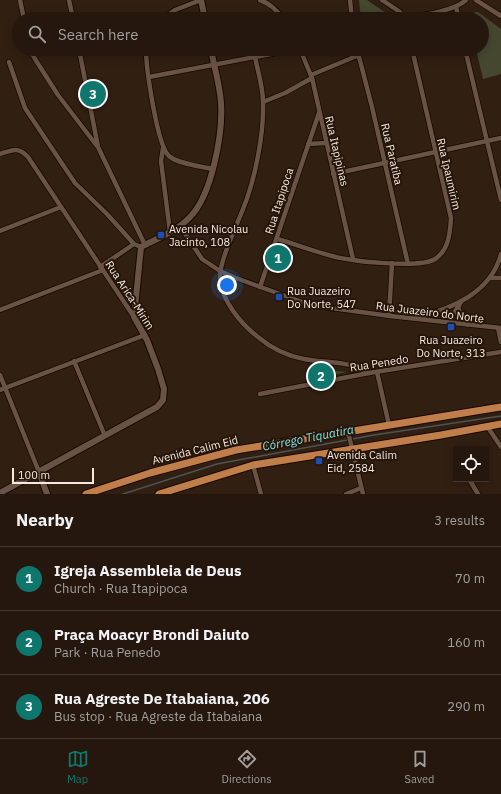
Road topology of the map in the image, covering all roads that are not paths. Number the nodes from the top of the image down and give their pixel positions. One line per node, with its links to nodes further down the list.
1 (20, 0): 10 (street)
2 (69, 0): 11 (street)
3 (201, 0): 12 (street); 13 (street)
4 (260, 0): 14 (street)
5 (350, 0): 15 (street)
6 (382, 0): 16 (street)
7 (466, 0): 9 (street)
8 (476, 0): 19 (street)
9 (456, 7): 17 (street); 18 (street)
10 (23, 12)
11 (72, 12)
12 (172, 12)
13 (204, 12)
14 (277, 12)
15 (351, 12)
16 (400, 12)
17 (434, 12)
18 (457, 12)
19 (501, 16)
20 (34, 56): 41 (street)
21 (80, 56): 41 (street)
22 (146, 56): 33 (street)
23 (212, 56): 32 (street)
24 (260, 56): 30 (street)
25 (301, 56): 34 (street, Rua Itapipinas)
26 (357, 56): 34 (street)
27 (359, 56): 45 (street, Rua Paratiba)
28 (414, 56): 43 (street, Rua Ipaumirim)
29 (467, 56): 38 (street)
30 (255, 57): 32 (street); 35 (street)
31 (9, 62): 54 (street)
32 (214, 65): 33 (street); 46 (street)
33 (149, 77): 42 (street)
34 (311, 77): 35 (street); 36 (street, Rua Itapipinas)
35 (263, 102): 61 (street)
36 (319, 112): 39 (street, Rua Itapipinas); 40 (street, Rua Itapipoca)
37 (501, 138): 38 (street)
38 (487, 141): 43 (street); 48 (street)
39 (326, 143): 40 (street); 47 (street, Rua Itapipinas)
40 (308, 144): 53 (street, Rua Itapipoca)
41 (98, 147): 55 (street)
42 (163, 148): 46 (street); 52 (street)
43 (434, 151): 45 (street); 59 (street, Rua Ipaumirim)
44 (0, 154): 49 (street, Rua Arica-Mirim)
45 (385, 164): 47 (street); 59 (street, Rua Paratiba)
46 (212, 169): 50 (street)
47 (333, 174): 57 (street, Rua Itapipinas)
48 (501, 200)
49 (61, 207): 51 (street); 60 (street, Rua Arica-Mirim)
50 (180, 226): 52 (street); 61 (street, Rua Juazeiro do Norte)
51 (0, 231)
52 (170, 232): 55 (street)
53 (276, 239): 57 (street, Rua Ipaumirim); 64 (street, Rua Itapipoca)
54 (134, 244): 55 (street); 60 (street)
55 (143, 246): 70 (street)
56 (501, 254): 62 (street)
57 (353, 259): 58 (street, Rua Ipaumirim)
58 (392, 263): 59 (street, Rua Ipaumirim); 69 (street)
59 (408, 264)
60 (102, 269): 67 (street); 70 (street, Rua Arica-Mirim)
61 (220, 271): 64 (street, Rua Juazeiro do Norte); 81 (street)
62 (490, 278): 63 (street); 65 (street)
63 (501, 278)
64 (260, 287): 69 (street, Rua Juazeiro do Norte)
65 (461, 302): 66 (street); 68 (street)
66 (458, 307): 73 (street); 74 (street)
67 (0, 310)
68 (445, 310): 71 (street); 72 (street)
69 (389, 316): 71 (street, Rua Juazeiro do Norte)
70 (134, 317): 76 (street, Rua Arica-Mirim)
71 (412, 319): 72 (street, Rua Juazeiro do Norte)
72 (440, 322): 73 (street, Rua Juazeiro do Norte)
73 (448, 323): 74 (street, Rua Juazeiro do Norte)
74 (468, 325): 75 (street, Rua Juazeiro do Norte)
75 (500, 328): 77 (street)
76 (145, 335): 79 (street); 90 (street, Rua Arica-Mirim)
77 (501, 342)
78 (501, 352): 80 (street, Rua Penedo)
79 (74, 361): 83 (street); 90 (street)
80 (377, 372): 81 (street, Rua Penedo); 87 (street)
81 (369, 374): 84 (street, Rua Penedo)
82 (0, 375): 83 (street)
83 (2, 389): 94 (street)
84 (260, 394)
85 (501, 407): 87 (main road, Avenida Calim Eid)
86 (501, 424): 88 (main road)
87 (389, 425): 89 (main road, Avenida Calim Eid)
88 (487, 426): 91 (main road); 92 (street)
89 (349, 434): 91 (street); 100 (main road, Avenida Calim Eid)
90 (105, 436): 94 (street, Rua Arica-Mirim)
91 (352, 446): 93 (main road); 96 (street)
92 (501, 447)
93 (253, 465): 98 (main road); 101 (street)
94 (39, 472): 97 (street, Rua Arica-Mirim); 99 (street)
95 (471, 482): 104 (street)
96 (361, 488): 102 (street); 103 (street)
97 (0, 493)
98 (164, 493)
99 (47, 494)
100 (86, 494)
101 (261, 494)
102 (346, 494)
103 (363, 494)
104 (478, 494)

